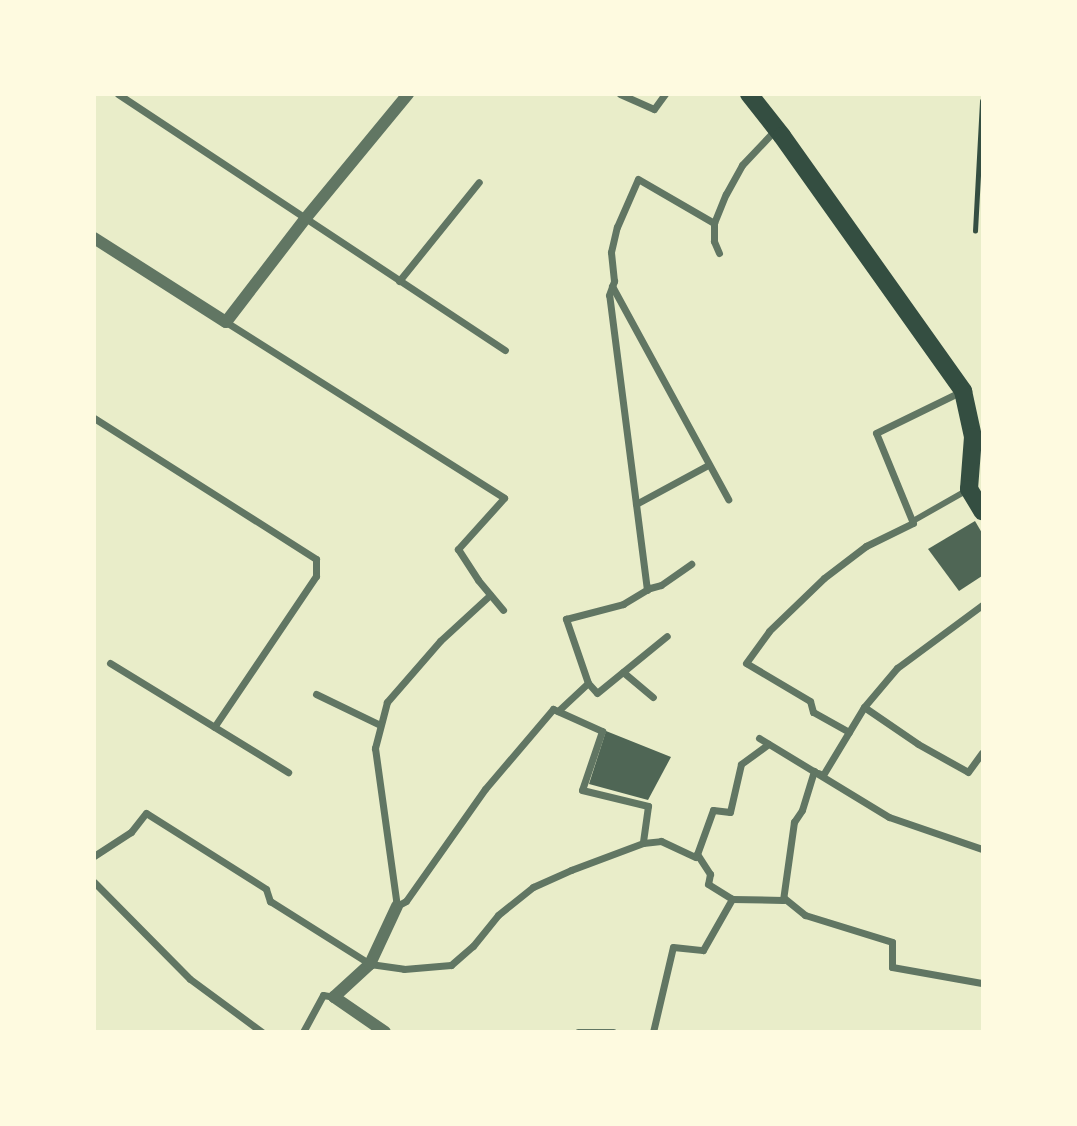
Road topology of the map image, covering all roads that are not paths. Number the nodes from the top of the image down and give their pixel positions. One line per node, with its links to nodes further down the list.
1 (118, 94): 8 (street)
2 (408, 94): 8 (street)
3 (620, 94): 4 (street)
4 (665, 94)
5 (749, 94): 6 (main road)
6 (776, 129): 9 (street); 16 (main road)
7 (480, 182): 12 (street)
8 (305, 219): 12 (street); 14 (street)
9 (715, 223): 11 (street); 13 (street)
10 (94, 238): 14 (street)
11 (719, 253)
12 (399, 281): 15 (street)
13 (611, 286): 18 (street); 21 (street)
14 (226, 322): 26 (street)
15 (505, 350)
16 (962, 391): 19 (main road); 23 (street)
17 (94, 418): 38 (street)
18 (708, 465): 20 (street); 21 (street)
19 (969, 489): 22 (main road); 23 (street)
20 (728, 499)
21 (636, 503): 25 (street)
22 (982, 511)
23 (912, 521): 39 (street)
24 (691, 564): 25 (street)
25 (647, 590): 32 (street)
26 (490, 595): 28 (street); 37 (street)
27 (982, 605): 35 (street)
28 (503, 610)
29 (667, 636): 31 (street)
30 (110, 663): 38 (street)
31 (623, 672): 32 (street); 34 (street)
32 (588, 683): 36 (street)
33 (316, 694): 37 (street)
34 (653, 697)
35 (864, 707): 39 (street); 42 (street)
36 (558, 711): 45 (street); 52 (street)
37 (380, 725): 52 (street)
38 (214, 727): 44 (street)
39 (849, 732): 43 (street)
40 (759, 738): 41 (street)
41 (769, 744): 43 (street); 47 (street)
42 (982, 753)
43 (814, 771): 46 (street); 50 (street)
44 (288, 772)
45 (643, 843): 47 (street); 53 (street)
46 (982, 849)
47 (697, 854): 51 (street)
48 (94, 856): 53 (street)
49 (94, 882): 56 (street)
50 (783, 898): 51 (street); 54 (street)
51 (732, 899): 61 (street)
52 (397, 906): 53 (street)
53 (370, 964): 55 (street)
54 (982, 983)
55 (334, 997): 57 (street); 58 (street)
56 (262, 1031)
57 (303, 1031)
58 (385, 1031)
59 (578, 1031): 60 (street)
60 (613, 1031)
61 (653, 1031)

